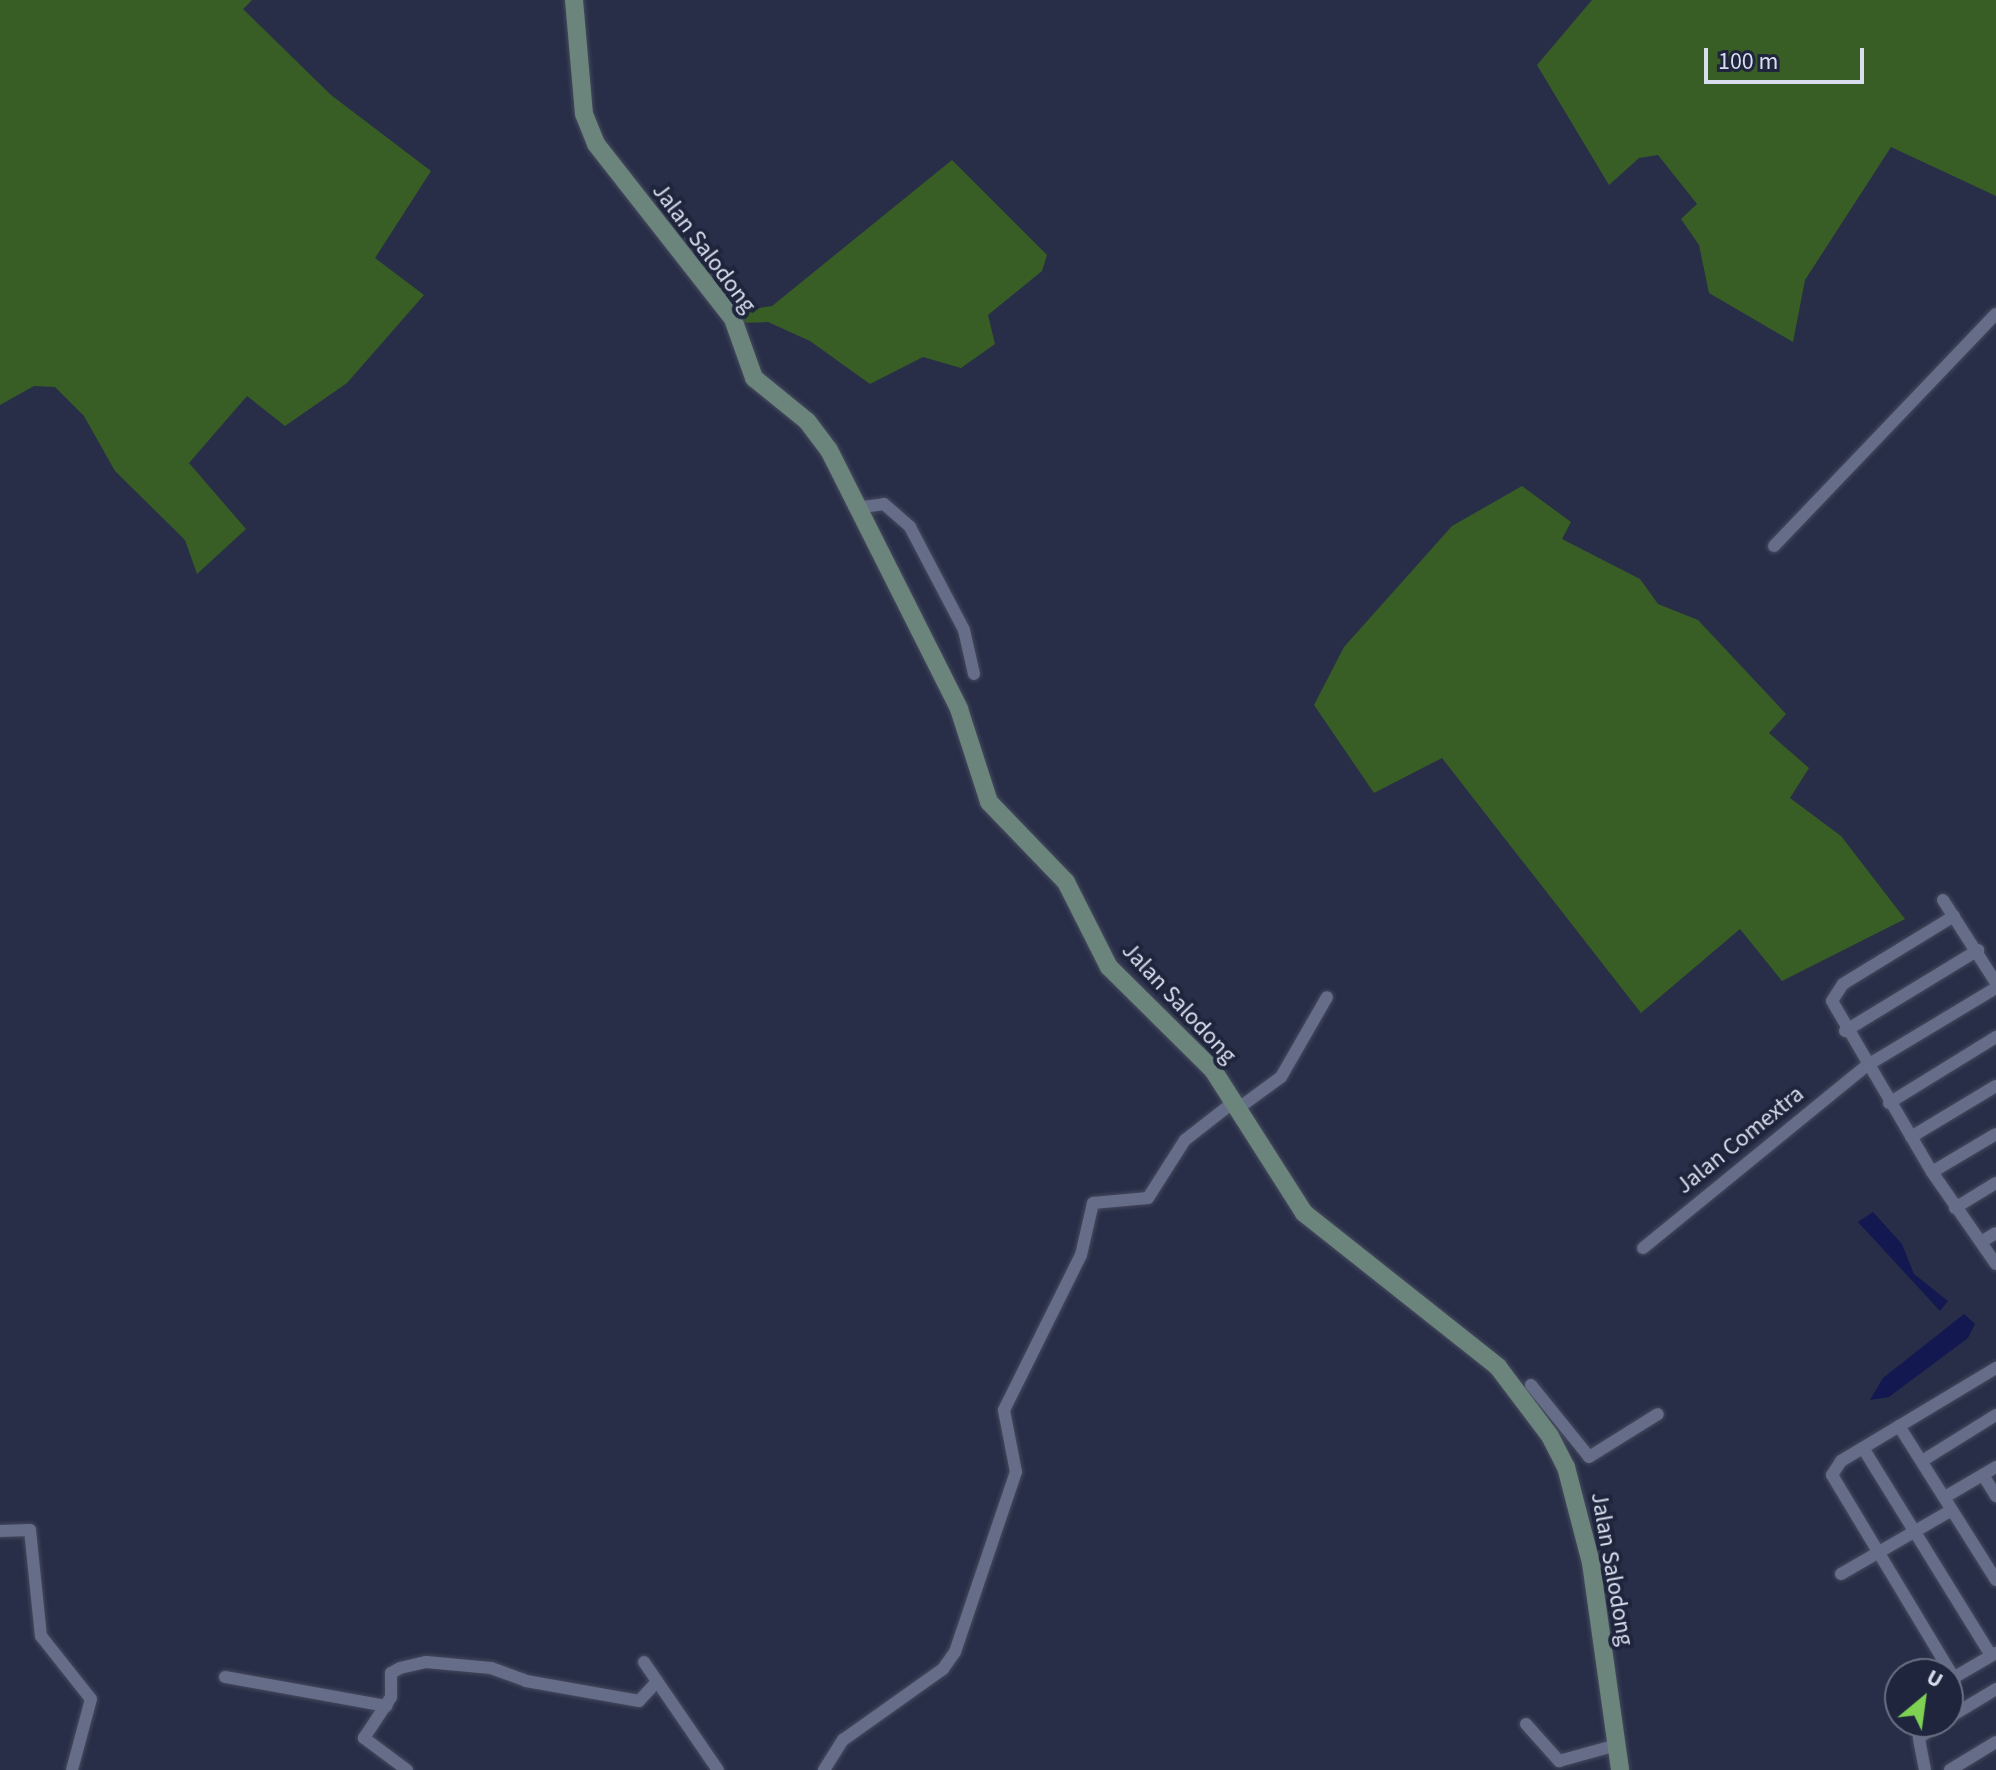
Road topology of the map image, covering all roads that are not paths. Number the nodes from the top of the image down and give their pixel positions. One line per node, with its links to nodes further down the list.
1 (574, 0): 3 (street, Jalan Salodong)
2 (1996, 314): 4 (street)
3 (856, 508): 5 (street); 16 (street, Jalan Salodong)
4 (1774, 546)
5 (974, 674)
6 (1943, 900): 7 (street)
7 (1954, 916): 8 (street); 11 (street)
8 (1978, 950): 9 (street); 11 (street)
9 (1996, 986): 13 (street, Jalan Comextra)
10 (1327, 997): 16 (street)
11 (1845, 1031): 13 (street)
12 (1996, 1037): 15 (street)
13 (1866, 1066): 15 (street); 24 (street, Jalan Comextra)
14 (1996, 1086): 18 (street)
15 (1889, 1103): 18 (street)
16 (1238, 1104): 54 (street, Jalan Salodong); 59 (street)
17 (1996, 1134): 19 (street)
18 (1911, 1137): 19 (street)
19 (1932, 1172): 21 (street)
20 (1996, 1183): 21 (street)
21 (1955, 1208): 23 (street)
22 (1996, 1233): 23 (street)
23 (1981, 1242): 25 (street)
24 (1643, 1248)
25 (1996, 1264)
26 (1996, 1368): 30 (street)
27 (1531, 1385): 28 (street)
28 (1658, 1414)
29 (1996, 1415): 32 (street)
30 (1899, 1426): 31 (street); 32 (street)
31 (1863, 1448): 39 (street); 40 (street)
32 (1922, 1461): 36 (street)
33 (1996, 1467): 34 (street)
34 (1983, 1475): 35 (street); 36 (street)
35 (1996, 1496)
36 (1945, 1497): 37 (street)
37 (1952, 1510): 39 (street); 42 (street)
38 (0, 1531): 56 (street)
39 (1915, 1533): 40 (street); 43 (street)
40 (1879, 1555): 41 (street); 44 (street)
41 (1841, 1574)
42 (1996, 1580)
43 (1994, 1654): 46 (street)
44 (1938, 1658)
45 (644, 1662): 48 (street)
46 (1964, 1672)
47 (225, 1677): 50 (street)
48 (655, 1684): 50 (street); 58 (street)
49 (1996, 1689): 51 (street)
50 (386, 1706): 57 (street)
51 (1964, 1708)
52 (1526, 1724): 54 (street)
53 (1921, 1738): 61 (street)
54 (1617, 1745): 60 (street, Jalan Salodong)
55 (1994, 1747): 62 (street)
56 (72, 1770)
57 (407, 1770)
58 (718, 1770)
59 (824, 1770)
60 (1620, 1770)
61 (1925, 1770)
62 (1950, 1770)

